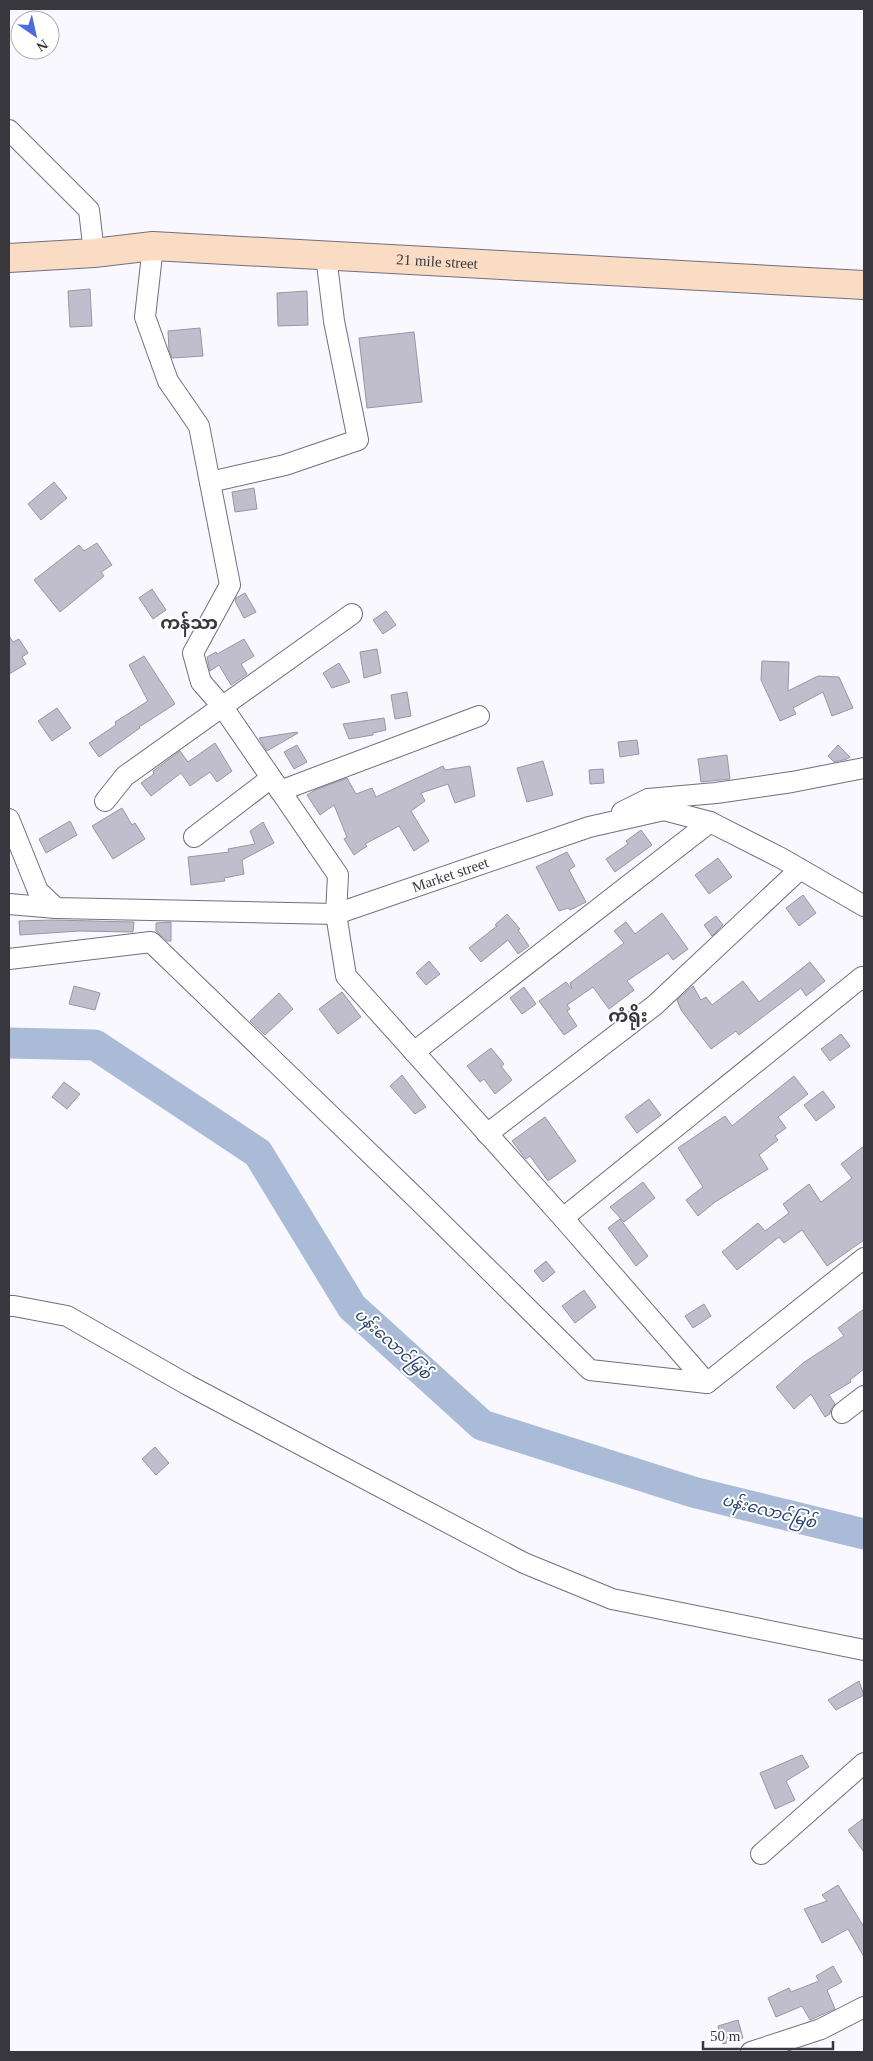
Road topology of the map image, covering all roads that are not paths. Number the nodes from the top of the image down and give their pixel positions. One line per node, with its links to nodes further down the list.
1 (9, 130): 3 (street)
2 (153, 246): 3 (street, 21 mile street); 4 (street, 21 mile street); 7 (street)
3 (94, 254): 5 (street, 21 mile street)
4 (326, 256): 6 (street, 21 mile street); 7 (street)
5 (9, 258)
6 (864, 285)
7 (210, 482): 9 (street)
8 (352, 614): 9 (street)
9 (222, 706): 12 (street); 13 (street)
10 (479, 716): 12 (street)
11 (864, 768): 16 (street)
12 (275, 784): 17 (street); 22 (street)
13 (105, 801)
14 (9, 818): 21 (street)
15 (710, 822): 16 (street, Market street); 18 (street, Market street); 25 (street)
16 (589, 827): 22 (street, Market street)
17 (194, 837)
18 (800, 869): 20 (street, Market street); 26 (street)
19 (9, 904): 21 (street, Market street)
20 (864, 906)
21 (56, 908): 22 (street, Market street)
22 (336, 914): 25 (street)
23 (9, 959): 30 (street)
24 (864, 980): 27 (street)
25 (414, 1052): 26 (street)
26 (487, 1134): 27 (street)
27 (563, 1218): 30 (street)
28 (864, 1258): 30 (street)
29 (9, 1306): 33 (street)
30 (707, 1383)
31 (864, 1396): 32 (street)
32 (842, 1413)
33 (864, 1650)
34 (864, 1763): 35 (street)
35 (761, 1854)
36 (864, 2007): 37 (street)
37 (752, 2052)

